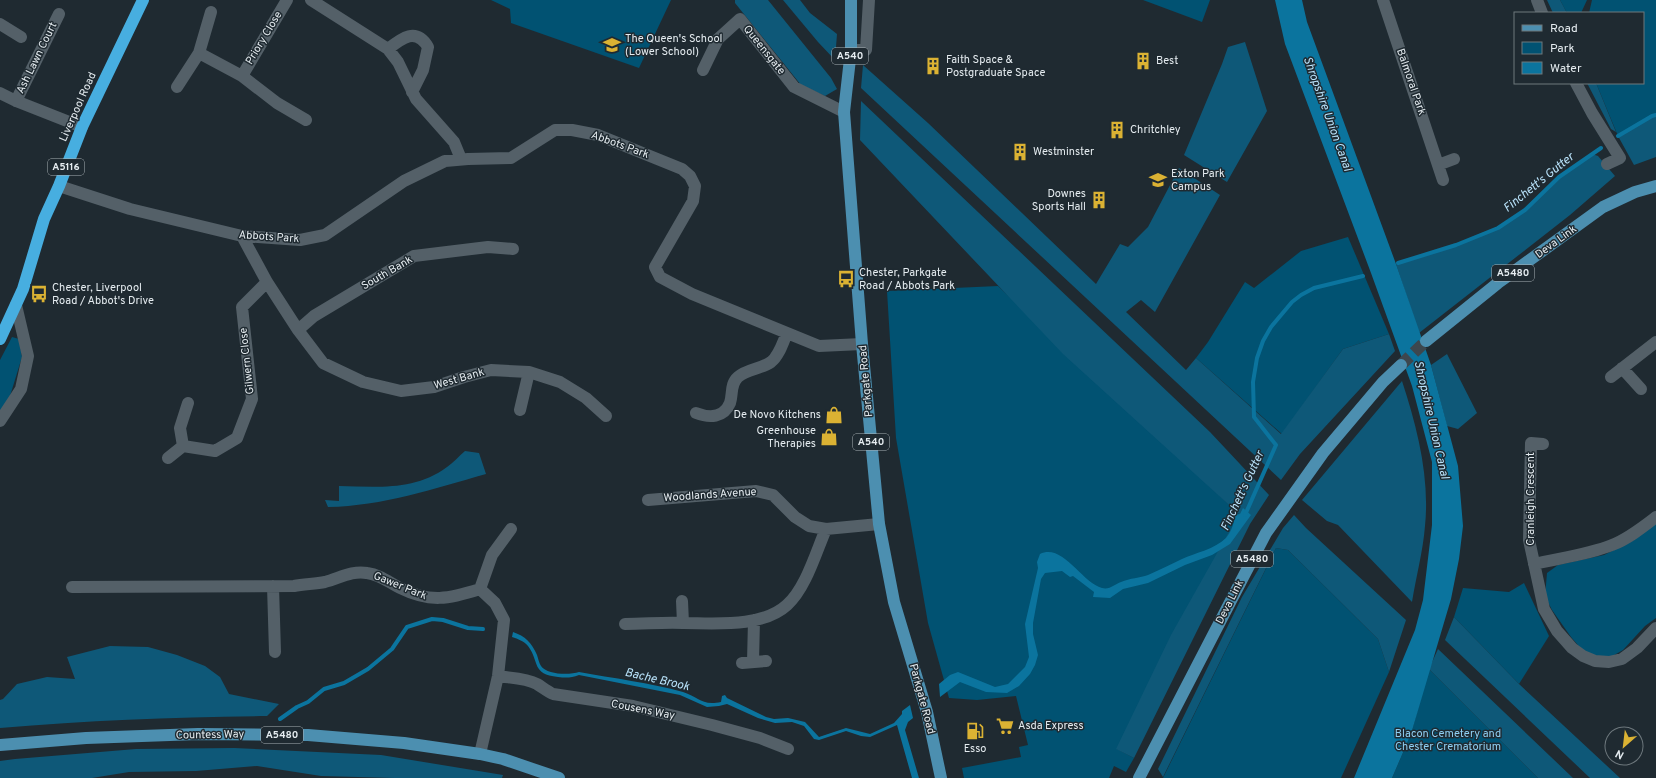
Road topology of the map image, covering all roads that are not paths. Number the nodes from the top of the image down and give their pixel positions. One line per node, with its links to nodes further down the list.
1 (142, 0): 25 (highway, Liverpool Road / A5116)
2 (287, 0): 17 (street, Priory Close)
3 (311, 0): 13 (street)
4 (851, 0): 14 (main road, Parkgate Road / A540)
5 (869, 0): 14 (street)
6 (1383, 0): 29 (street, Balmoral Park)
7 (1537, 0): 9 (street)
8 (211, 12): 15 (street)
9 (1542, 12)
10 (59, 14): 22 (street, Ash Lawn Court)
11 (0, 24): 12 (street)
12 (21, 37)
13 (388, 49): 20 (street); 20 (street)
14 (851, 50): 23 (main road, Parkgate Road / A540)
15 (199, 53): 17 (street, Priory Close); 19 (street)
16 (703, 70): 23 (street, Queensgate)
17 (242, 76): 24 (street, Priory Close)
18 (1577, 84): 28 (street)
19 (177, 87)
20 (412, 92): 26 (street)
21 (0, 93): 22 (street)
22 (16, 101): 25 (street)
23 (844, 112): 42 (main road, Parkgate Road / A540)
24 (306, 120)
25 (82, 127): 31 (highway, Liverpool Road / A5116)
26 (461, 159): 33 (street, Abbots Park); 38 (street, Abbots Park)
27 (1454, 160): 29 (street)
28 (1607, 164)
29 (1438, 165): 30 (street, Balmoral Park)
30 (1443, 180)
31 (59, 186): 33 (street, Abbots Park); 36 (highway, Liverpool Road / A5116)
32 (1656, 186): 40 (main road, Deva Link / A5480)
33 (242, 236): 35 (street, West Bank)
34 (513, 250): 37 (street, South Bank)
35 (267, 282): 37 (street, West Bank); 54 (street, Gilwern Close)
36 (16, 305): 39 (highway, Liverpool Road / A5116); 52 (street)
37 (298, 330): 45 (street, West Bank)
38 (788, 333): 42 (street, Abbots Park); 50 (street)
39 (0, 339)
40 (1426, 342)
41 (1656, 342): 44 (street)
42 (862, 344): 58 (main road, Parkgate Road / A540)
43 (1401, 365): 78 (main road, Deva Link / A5480)
44 (1622, 368): 46 (street); 47 (street)
45 (530, 372): 49 (street); 51 (street, West Bank)
46 (1611, 377)
47 (1642, 389)
48 (188, 403): 54 (street)
49 (520, 410)
50 (696, 413)
51 (606, 416)
52 (0, 421)
53 (1543, 444): 61 (street, Cranleigh Crescent)
54 (183, 446): 55 (street)
55 (168, 458)
56 (648, 500): 60 (street, Woodlands Avenue)
57 (1656, 517): 61 (street)
58 (879, 524): 60 (street, Woodlands Avenue); 77 (main road, Parkgate Road / A540)
59 (511, 529): 64 (street)
60 (826, 529): 66 (street)
61 (1534, 564): 69 (street, Cranleigh Crescent)
62 (273, 586): 63 (street, Gawer Park); 64 (street, Gawer Park); 70 (street)
63 (72, 587)
64 (480, 590): 72 (street)
65 (682, 601): 67 (street)
66 (754, 620): 67 (street); 71 (street)
67 (683, 623): 68 (street)
68 (625, 624)
69 (1656, 628)
70 (275, 652)
71 (766, 661)
72 (498, 676): 74 (street, Cousens Way); 75 (street)
73 (0, 745): 75 (main road, Countess Way / A5480)
74 (788, 749)
75 (480, 754): 76 (main road, Countess Way / A5480)
76 (559, 778)
77 (941, 778)
78 (1139, 778)

